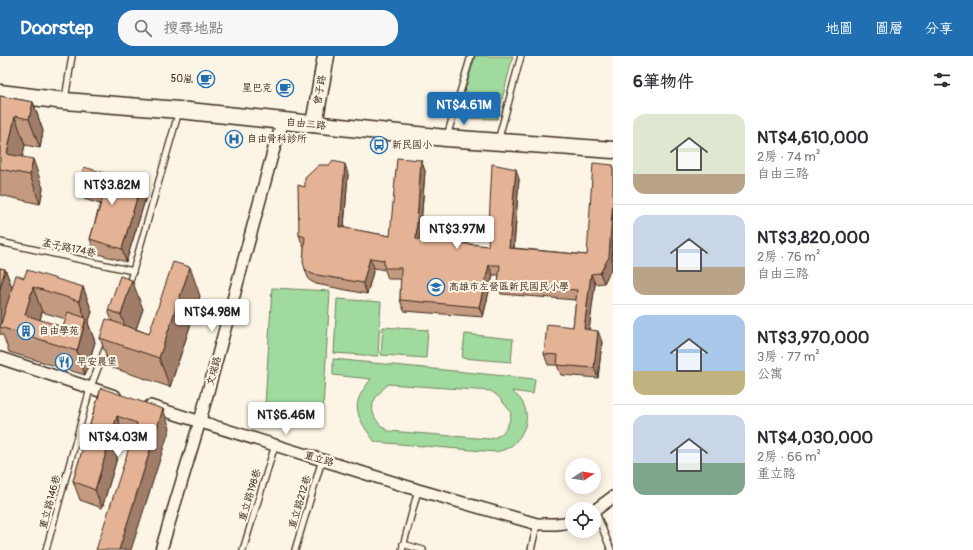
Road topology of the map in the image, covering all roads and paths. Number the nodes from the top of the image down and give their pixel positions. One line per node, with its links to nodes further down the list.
1 (72, 56): 6 (lane)
2 (326, 56): 9 (street, 曾子路)
3 (471, 56): 10 (lane)
4 (521, 56): 11 (lane)
5 (0, 93): 6 (street, 自由三路)
6 (65, 101): 7 (street, 自由三路)
7 (179, 110): 8 (street, 自由三路); 14 (lane)
8 (283, 121): 9 (street, 自由三路); 21 (street, 文瑞路)
9 (314, 124): 10 (street, 自由三路)
10 (446, 138): 11 (street, 自由三路)
11 (498, 143): 12 (street, 自由三路)
12 (613, 150)
13 (0, 242): 14 (lane, 孟子路174巷)
14 (134, 271): 15 (lane)
15 (125, 293)
16 (109, 338): 18 (lane, 重立路146巷)
17 (0, 358): 18 (street)
18 (90, 389): 19 (street); 31 (lane, 重立路146巷)
19 (127, 400)
20 (141, 404): 21 (street, 重立路)
21 (200, 421): 22 (street, 重立路); 32 (street, 文瑞路)
22 (275, 445): 23 (street, 重立路); 33 (lane, 重立路198巷)
23 (322, 460): 24 (street, 重立路); 34 (lane, 重立路212巷)
24 (418, 490): 28 (street, 重立路); 30 (lane)
25 (613, 498): 26 (street)
26 (601, 506)
27 (565, 523): 28 (street, 重立路)
28 (537, 524): 36 (lane)
29 (601, 527): 37 (lane)
30 (402, 547): 35 (lane)
31 (46, 550)
32 (161, 550)
33 (242, 550)
34 (295, 550)
35 (423, 550)
36 (531, 550)
37 (611, 550)

